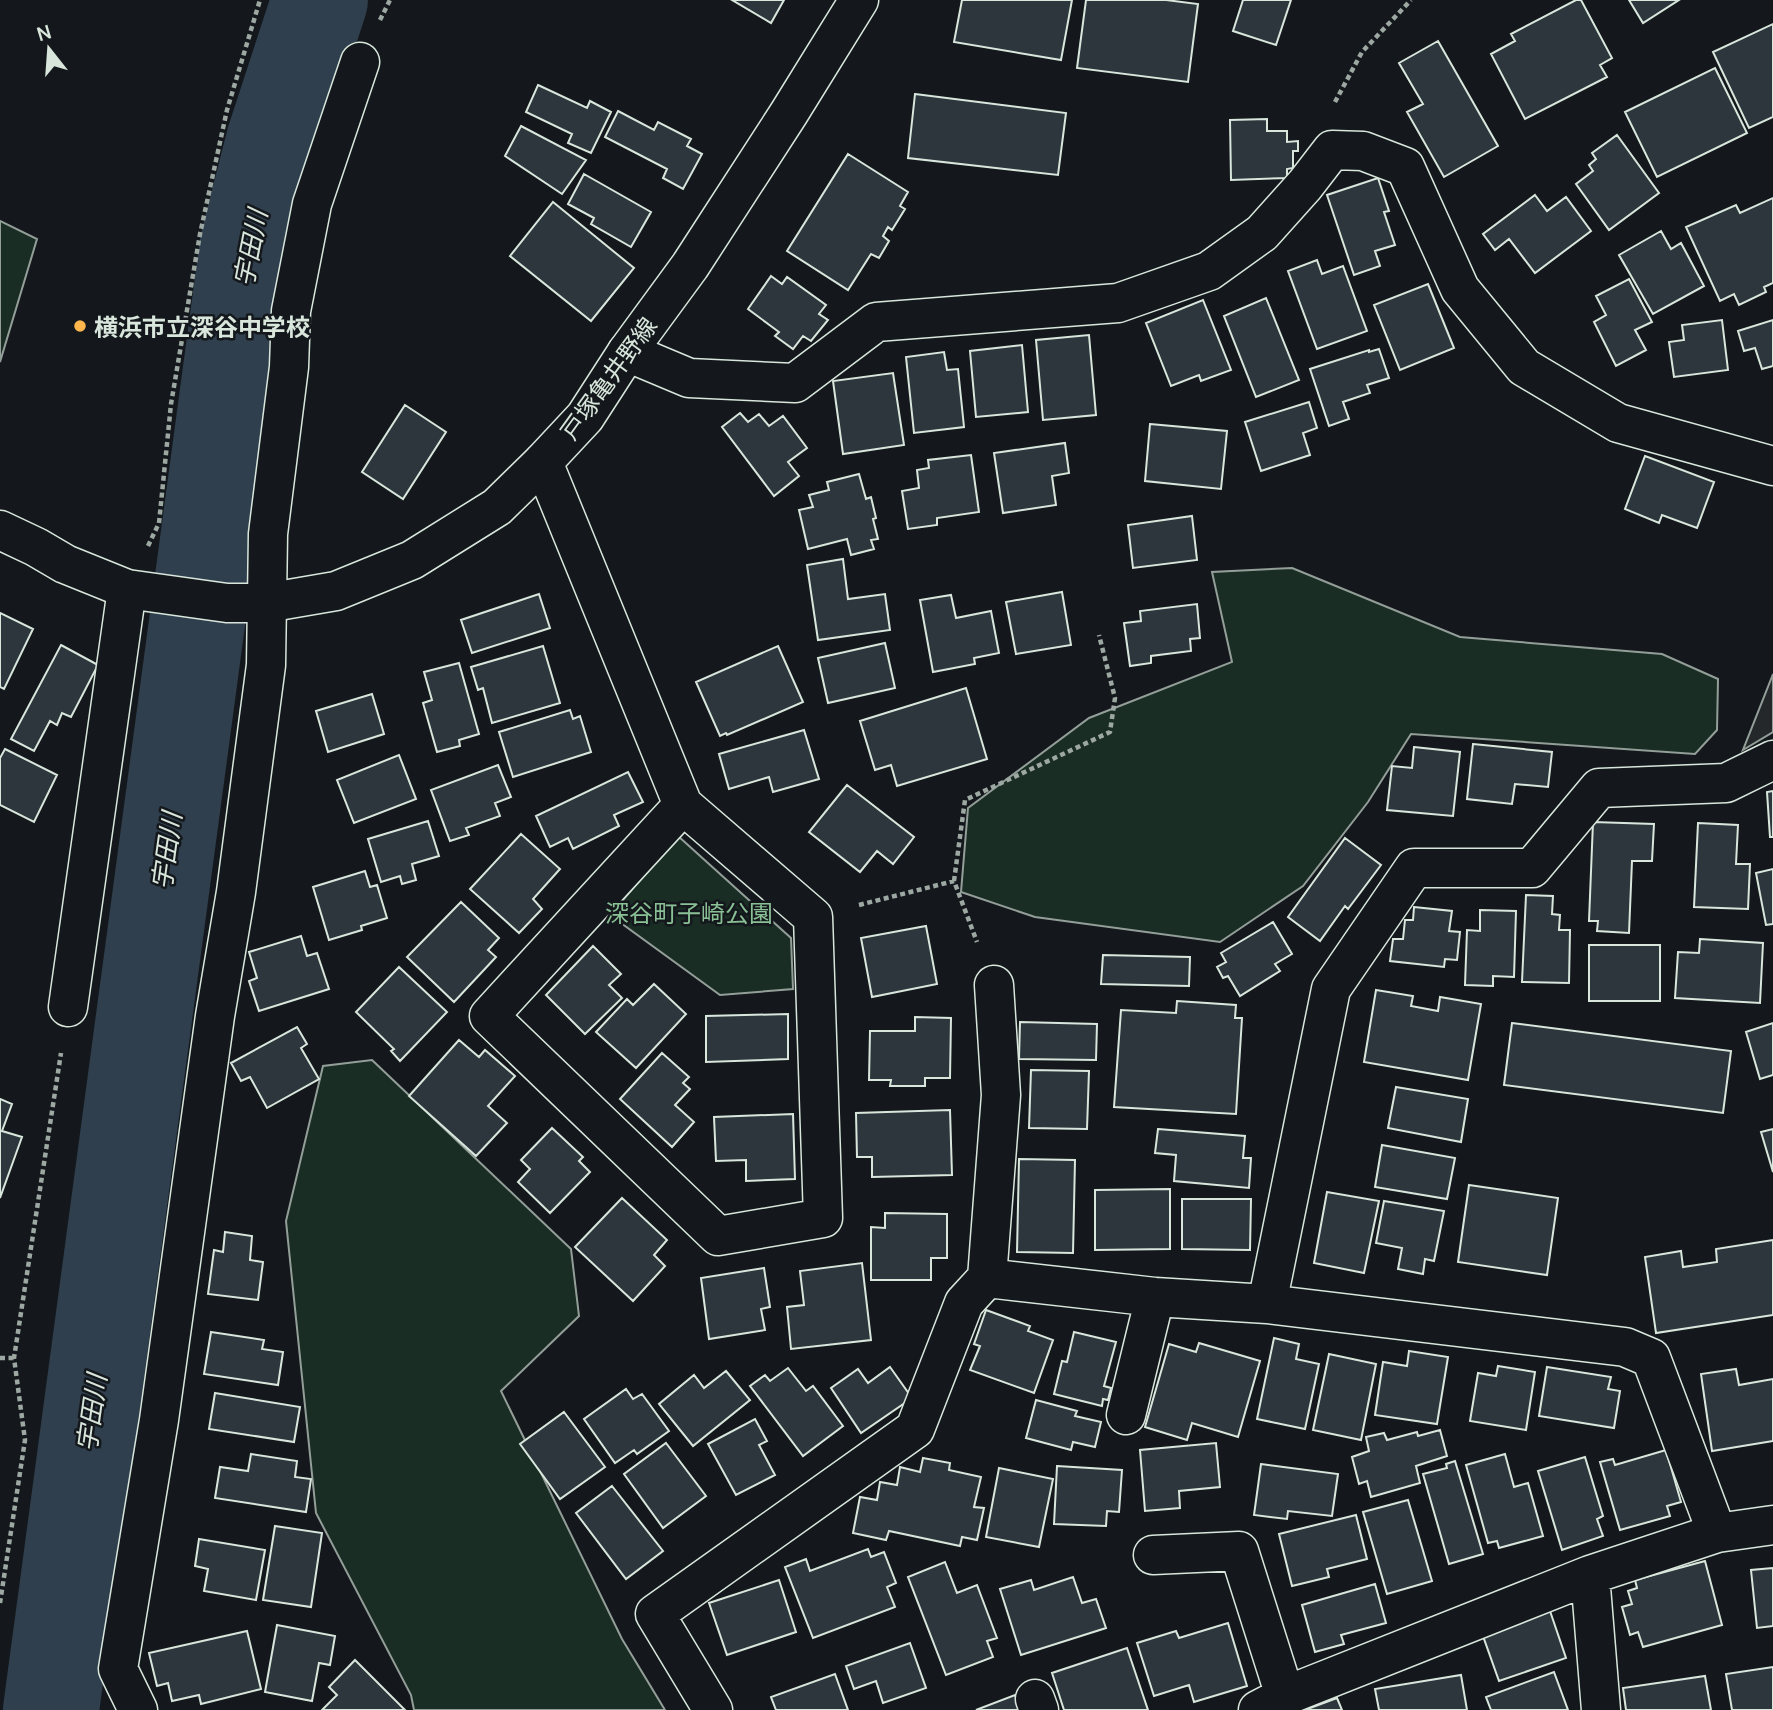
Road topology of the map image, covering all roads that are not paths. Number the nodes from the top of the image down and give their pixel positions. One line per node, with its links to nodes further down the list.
1 (859, 0): 3 (street, 戸塚亀井野線)
2 (360, 62): 10 (street)
3 (628, 352): 4 (street, 戸塚亀井野線); 5 (street)
4 (543, 462): 10 (street, 戸塚亀井野線); 12 (street)
5 (1773, 466)
6 (0, 516): 8 (street, 戸塚亀井野線)
7 (0, 530): 8 (street, 戸塚亀井野線)
8 (36, 547): 9 (street, 戸塚亀井野線)
9 (139, 591): 10 (street, 戸塚亀井野線); 14 (street)
10 (267, 603): 24 (street)
11 (1773, 760): 17 (street)
12 (683, 805): 12 (street)
13 (993, 985): 15 (street)
14 (68, 1007)
15 (987, 1278): 16 (street); 25 (street)
16 (1155, 1297): 17 (street); 18 (street)
17 (1267, 1304): 20 (street)
18 (1126, 1415)
19 (1773, 1525): 20 (street)
20 (1717, 1533): 22 (street)
21 (1153, 1555): 23 (street)
22 (1590, 1575): 23 (street); 26 (street)
23 (1271, 1703)
24 (138, 1710)
25 (713, 1710)
26 (1601, 1710)

